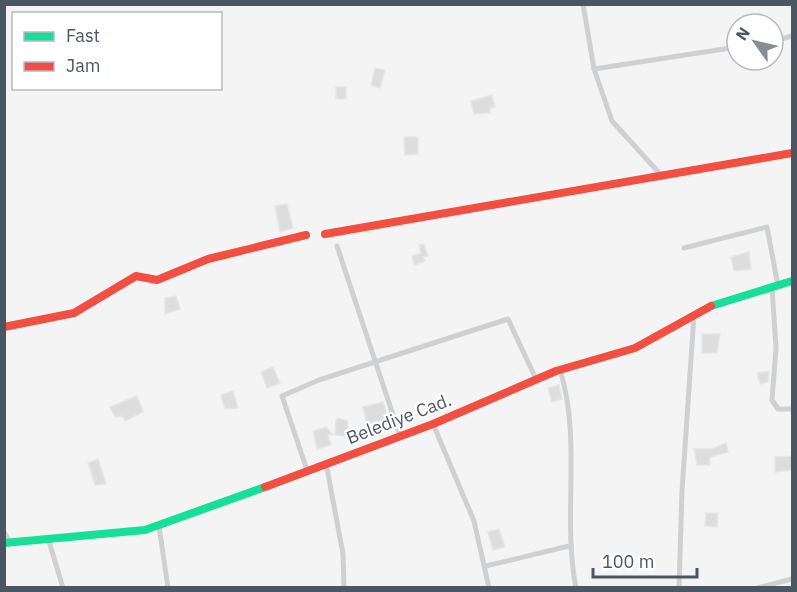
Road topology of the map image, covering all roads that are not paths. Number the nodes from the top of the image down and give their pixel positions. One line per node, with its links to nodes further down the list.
1 (583, 4): 3 (street)
2 (725, 49): 3 (street)
3 (594, 69): 5 (street)
4 (792, 153): 5 (street)
5 (661, 175): 6 (street)
6 (325, 234)
7 (306, 235): 13 (street)
8 (337, 246): 14 (street)
9 (684, 248): 11 (street)
10 (792, 281): 11 (street, Belediye Cad.)
11 (775, 286): 12 (street, Belediye Cad.); 17 (street)
12 (694, 313): 15 (street, Belediye Cad.); 34 (street)
13 (4, 327)
14 (375, 362): 16 (street); 19 (street); 21 (street)
15 (560, 370): 16 (street, Belediye Cad.); 26 (street)
16 (536, 379): 18 (street, Belediye Cad.)
17 (792, 409)
18 (433, 424): 19 (street, Belediye Cad.); 27 (street)
19 (400, 436): 20 (street, Belediye Cad.)
20 (327, 463): 21 (street, Belediye Cad.); 31 (street)
21 (308, 470): 22 (street, Belediye Cad.)
22 (159, 526): 24 (street, Belediye Cad.); 30 (street)
23 (4, 532): 25 (street)
24 (48, 538): 25 (street, Belediye Cad.); 29 (street)
25 (7, 543)
26 (569, 546): 27 (street); 33 (street)
27 (486, 566): 32 (street)
28 (792, 579): 35 (street)
29 (63, 588)
30 (168, 588)
31 (344, 588)
32 (489, 588)
33 (576, 588)
34 (679, 588)
35 (757, 588)

